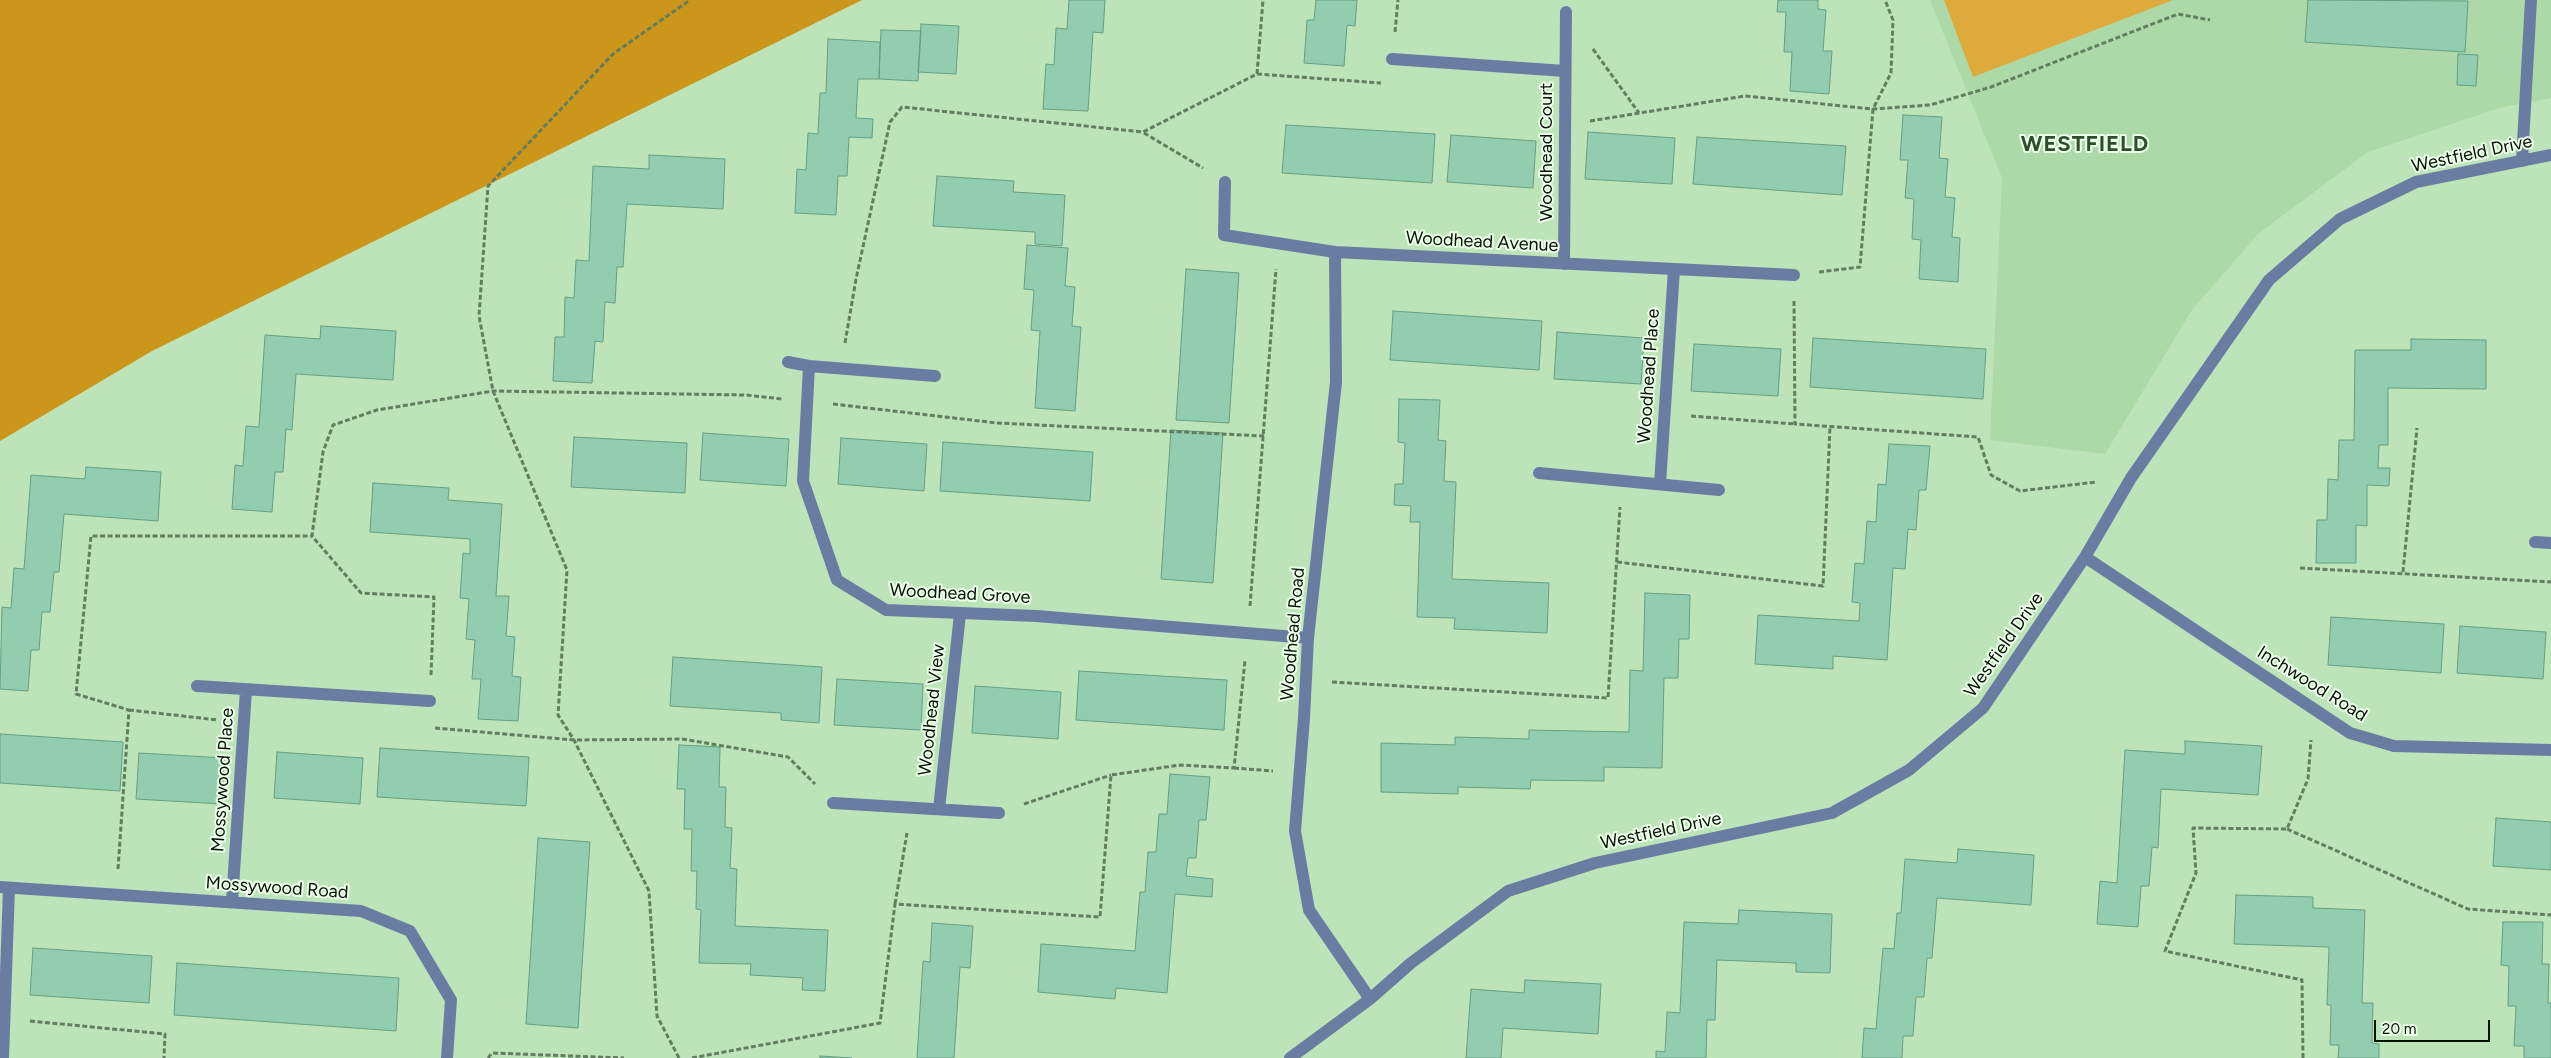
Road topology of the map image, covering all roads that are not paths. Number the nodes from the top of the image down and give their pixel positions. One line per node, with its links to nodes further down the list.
1 (2531, 0): 6 (street)
2 (1566, 12): 4 (street, Woodhead Court)
3 (1392, 59): 4 (street, Woodhead Court)
4 (1565, 71): 9 (street, Woodhead Court)
5 (2551, 155): 6 (street, Westfield Drive)
6 (2522, 161): 20 (street, Westfield Drive)
7 (1225, 182): 8 (street, Woodhead Avenue)
8 (1335, 252): 9 (street, Woodhead Avenue); 22 (street, Woodhead Road)
9 (1564, 264): 10 (street, Woodhead Avenue)
10 (1674, 269): 11 (street, Woodhead Avenue); 16 (street, Woodhead Place)
11 (1794, 275)
12 (788, 362): 13 (street)
13 (809, 366): 14 (street); 21 (street, Woodhead Grove)
14 (935, 376)
15 (1539, 473): 16 (street)
16 (1660, 484): 17 (street)
17 (1719, 490)
18 (2536, 542): 19 (street)
19 (2551, 543)
20 (2085, 557): 26 (street, Inchwood Road); 32 (street, Westfield Drive)
21 (960, 614): 22 (street, Woodhead Grove); 28 (street, Woodhead View)
22 (1308, 638): 32 (street, Woodhead Road)
23 (197, 686): 24 (street, Mossywood Place)
24 (246, 690): 25 (street, Mossywood Place); 31 (street, Mossywood Place)
25 (430, 701)
26 (2551, 750)
27 (833, 803): 28 (street)
28 (939, 809): 29 (street)
29 (999, 813)
30 (4, 888): 31 (street, Mossywood Road); 33 (street)
31 (232, 902): 34 (street, Mossywood Road)
32 (1370, 999): 35 (street, Westfield Drive)
33 (2, 1058)
34 (447, 1058)
35 (1290, 1058)

